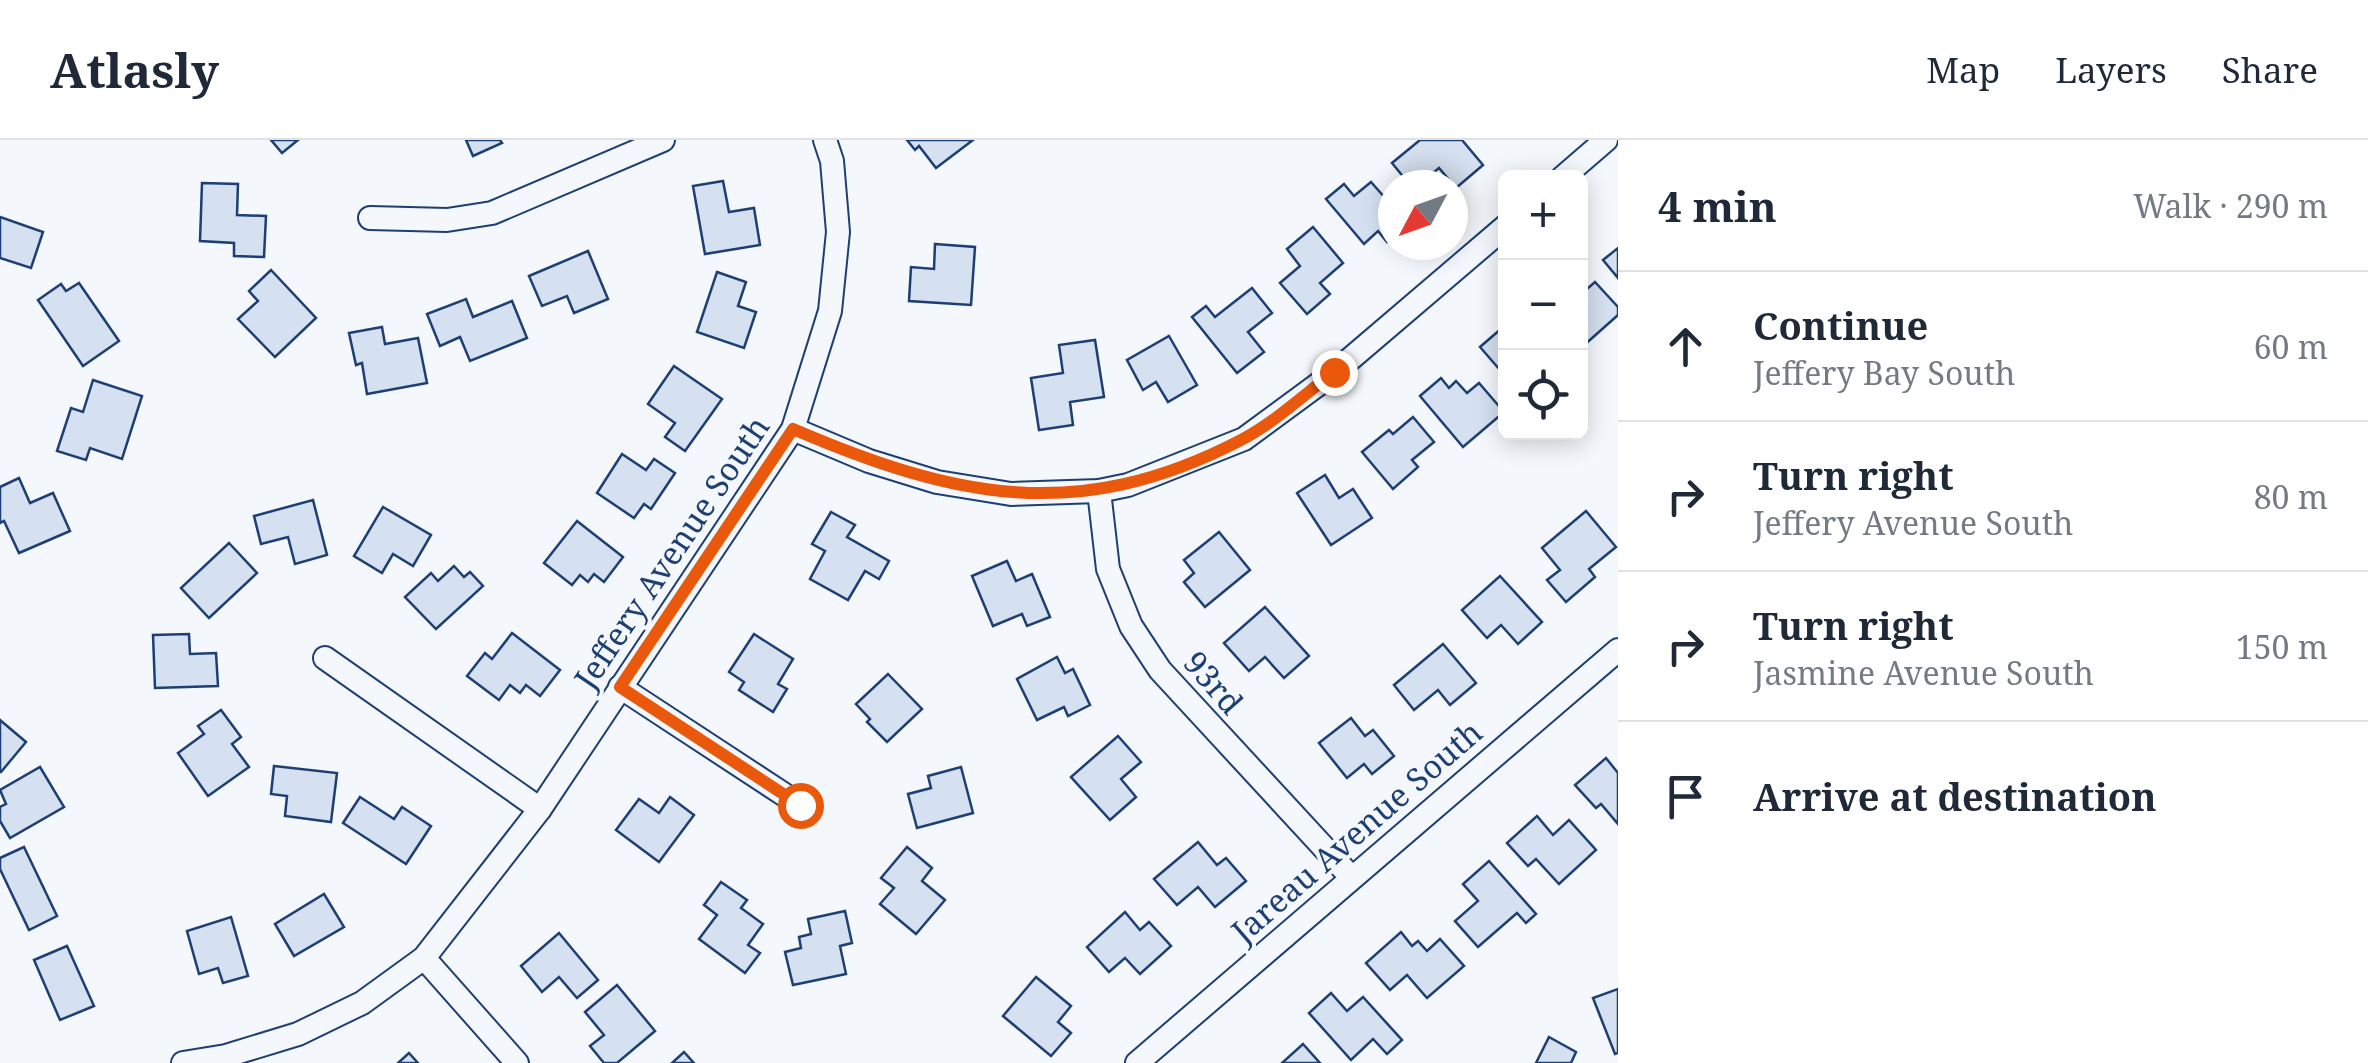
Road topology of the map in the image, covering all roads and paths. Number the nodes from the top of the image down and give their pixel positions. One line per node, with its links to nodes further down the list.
1 (662, 140): 5 (street)
2 (824, 140): 7 (street, Jeffery Avenue South)
3 (1606, 140): 4 (street)
4 (1571, 170)
5 (370, 218)
6 (1498, 233): 8 (street)
7 (793, 429): 8 (street); 11 (street, Jeffery Avenue South)
8 (1099, 491): 14 (street, 93rd)
9 (1618, 650): 14 (street, Jareau Avenue South)
10 (325, 658): 13 (street)
11 (620, 687): 12 (street); 13 (street, Jeffery Avenue South)
12 (800, 805)
13 (540, 809): 15 (street, Jeffery Avenue South)
14 (1351, 877): 18 (street, Jareau Avenue South)
15 (424, 958): 16 (street, Jeffery Avenue South); 17 (street)
16 (184, 1063)
17 (518, 1063)
18 (1138, 1063)

